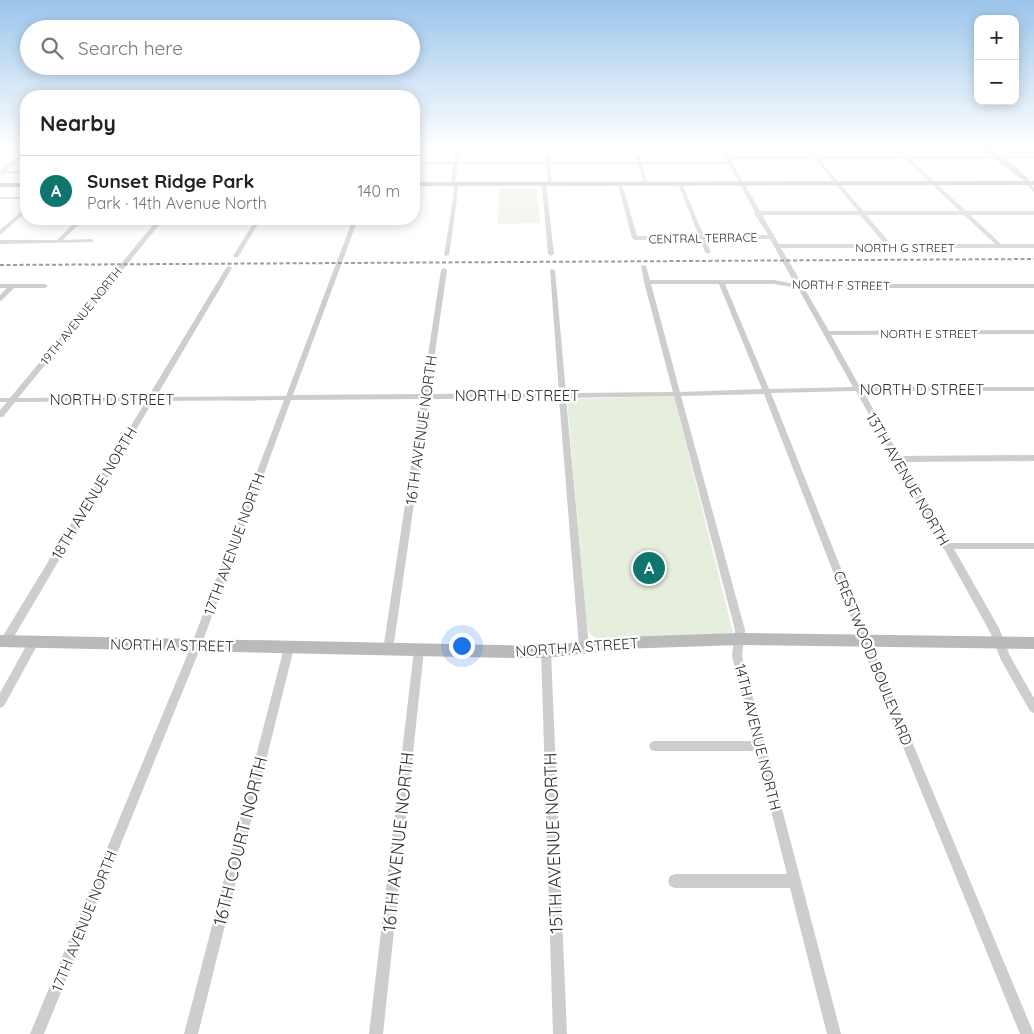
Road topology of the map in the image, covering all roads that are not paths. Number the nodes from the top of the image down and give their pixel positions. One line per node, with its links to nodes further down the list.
1 (455, 195): 30 (street)
2 (548, 195): 31 (street)
3 (623, 195): 21 (street, CENTRAL TERRACE)
4 (685, 195): 21 (street)
5 (748, 195): 10 (street, 13TH AVENUE NORTH)
6 (847, 195): 11 (street)
7 (946, 195): 12 (street)
8 (0, 198): 9 (street)
9 (20, 198)
10 (757, 213): 11 (street); 20 (street, 13TH AVENUE NORTH)
11 (862, 213): 12 (street); 28 (street)
12 (966, 213): 13 (street); 26 (street)
13 (1034, 213)
14 (20, 215): 19 (street)
15 (75, 225): 24 (street)
16 (156, 225): 56 (street, 19TH AVENUE NORTH)
17 (254, 225): 32 (street)
18 (353, 225): 53 (street, 17TH AVENUE NORTH)
19 (0, 233)
20 (770, 237): 21 (street, CENTRAL TERRACE); 25 (street, 13TH AVENUE NORTH)
21 (703, 238): 29 (street)
22 (92, 241): 24 (street)
23 (0, 242): 24 (street)
24 (58, 242)
25 (776, 246): 28 (street, NORTH G STREET); 42 (street, 13TH AVENUE NORTH)
26 (1001, 246): 27 (street, NORTH G STREET); 28 (street, NORTH G STREET)
27 (1034, 246)
28 (890, 247)
29 (708, 252)
30 (446, 254)
31 (551, 254)
32 (236, 256)
33 (643, 266): 37 (street, 14TH AVENUE NORTH)
34 (229, 268): 54 (street, 18TH AVENUE NORTH)
35 (444, 270): 52 (street, 16TH AVENUE NORTH)
36 (552, 270): 51 (street)
37 (647, 282): 38 (street, NORTH F STREET); 50 (street, 14TH AVENUE NORTH)
38 (721, 282): 42 (street, NORTH F STREET); 49 (street, CRESTWOOD BOULEVARD)
39 (0, 286): 40 (street)
40 (12, 286): 41 (street); 44 (street)
41 (45, 286)
42 (798, 286): 43 (street, NORTH F STREET); 46 (street, 13TH AVENUE NORTH)
43 (1034, 286)
44 (0, 299)
45 (1034, 332): 46 (street, NORTH E STREET)
46 (825, 333): 47 (street, 13TH AVENUE NORTH)
47 (857, 389): 48 (street, NORTH D STREET); 49 (street, NORTH D STREET); 58 (street, 13TH AVENUE NORTH)
48 (1034, 389)
49 (767, 392): 50 (street, NORTH D STREET); 63 (street, CRESTWOOD BOULEVARD)
50 (677, 394): 51 (street, NORTH D STREET); 62 (street, 14TH AVENUE NORTH)
51 (562, 395): 52 (street, NORTH D STREET); 69 (street)
52 (426, 396): 53 (street, NORTH D STREET); 71 (street, 16TH AVENUE NORTH)
53 (288, 397): 54 (street, NORTH D STREET); 68 (street, 17TH AVENUE NORTH)
54 (151, 398): 56 (street, NORTH D STREET); 64 (street, 18TH AVENUE NORTH)
55 (0, 400): 56 (street, NORTH D STREET)
56 (12, 400): 57 (street, 19TH AVENUE NORTH)
57 (0, 414)
58 (896, 458): 59 (street); 60 (street, 13TH AVENUE NORTH)
59 (1034, 458)
60 (946, 546): 61 (street); 66 (street, 13TH AVENUE NORTH)
61 (1034, 546)
62 (739, 639): 63 (street, NORTH A STREET); 69 (street, NORTH A STREET); 77 (street, 14TH AVENUE NORTH)
63 (865, 641): 66 (street, NORTH A STREET); 85 (street, CRESTWOOD BOULEVARD)
64 (2, 642): 65 (street, NORTH A STREET)
65 (34, 642): 68 (street, NORTH A STREET); 74 (street)
66 (1000, 643): 67 (street, NORTH A STREET); 75 (street, 13TH AVENUE NORTH)
67 (1034, 643)
68 (196, 646): 70 (street, NORTH A STREET); 80 (street, 17TH AVENUE NORTH)
69 (584, 647): 73 (street, NORTH A STREET)
70 (289, 648): 71 (street, NORTH A STREET); 81 (street, 16TH COURT NORTH)
71 (388, 650): 72 (street, NORTH A STREET)
72 (420, 650): 73 (street, NORTH A STREET); 82 (street, 16TH AVENUE NORTH)
73 (546, 652): 83 (street, 15TH AVENUE NORTH)
74 (0, 703)
75 (1034, 708)
76 (655, 746): 77 (street)
77 (760, 746): 79 (street, 14TH AVENUE NORTH)
78 (675, 881): 79 (street)
79 (795, 881): 84 (street, 14TH AVENUE NORTH)
80 (37, 1034)
81 (191, 1034)
82 (376, 1034)
83 (560, 1034)
84 (834, 1034)
85 (1027, 1034)

